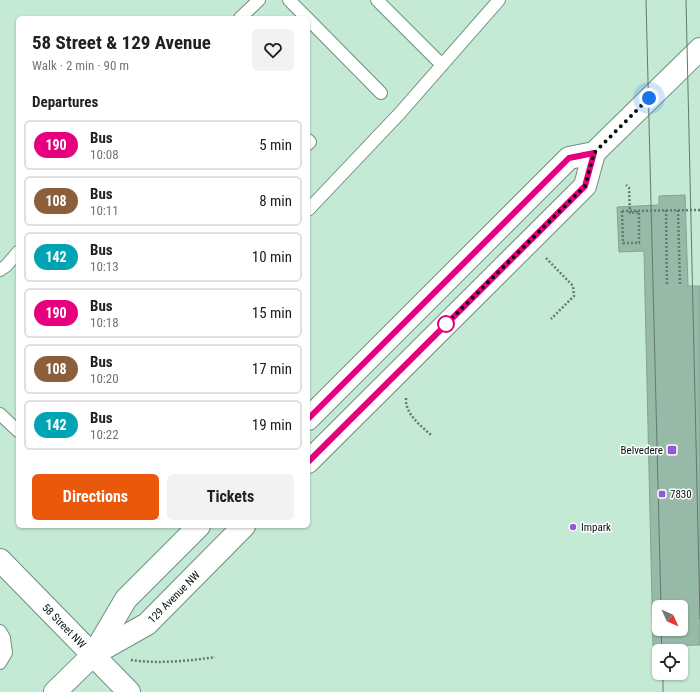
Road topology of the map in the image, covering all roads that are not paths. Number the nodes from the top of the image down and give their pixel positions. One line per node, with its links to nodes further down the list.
1 (259, 0): 5 (lane)
2 (289, 0): 6 (lane)
3 (377, 0): 9 (lane)
4 (499, 0): 9 (lane)
5 (242, 16)
6 (304, 16)
7 (310, 22): 10 (lane)
8 (700, 49): 11 (street)
9 (442, 64): 12 (lane)
10 (381, 93)
11 (594, 153): 16 (street); 18 (street)
12 (310, 208)
13 (16, 254): 14 (lane)
14 (2, 265)
15 (0, 414): 17 (lane)
16 (310, 417)
17 (16, 429)
18 (310, 460)
19 (197, 528): 23 (street, 129 Avenue NW)
20 (242, 528): 23 (street, 129 Avenue NW)
21 (0, 560): 23 (street, 58 Street NW)
22 (0, 631): 24 (lane)
23 (93, 654): 25 (street, 129 Avenue NW); 26 (street, 58 Street NW)
24 (0, 663)
25 (55, 692)
26 (129, 692)

